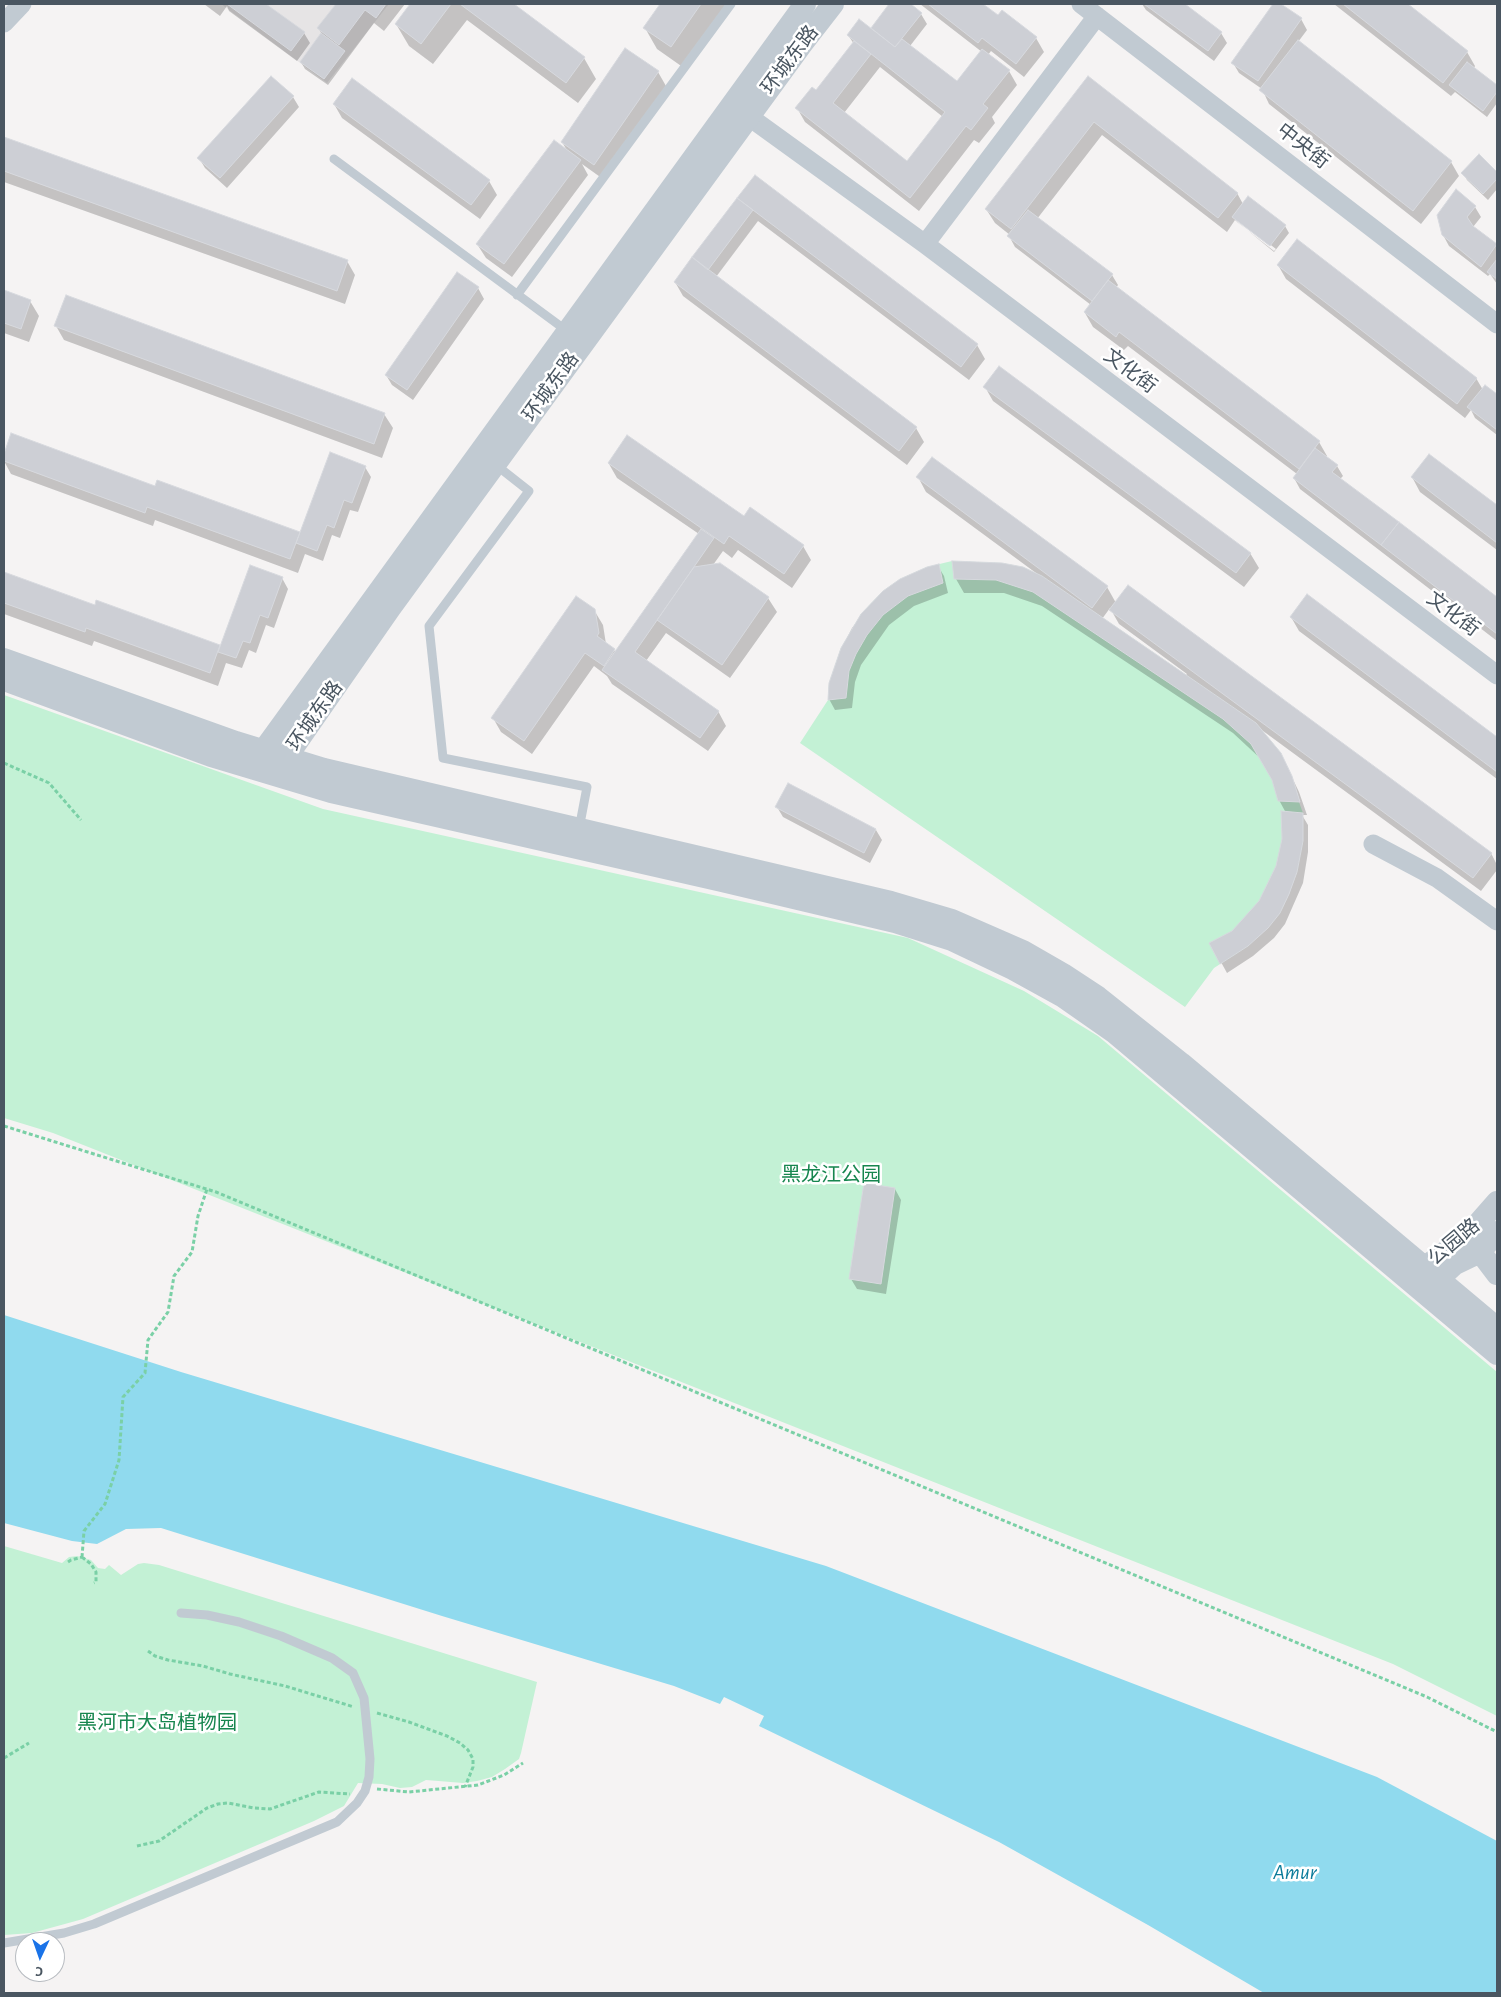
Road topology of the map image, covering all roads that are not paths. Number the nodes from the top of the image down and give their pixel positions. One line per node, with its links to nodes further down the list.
1 (22, 4): 7 (street)
2 (731, 4): 11 (lane)
3 (805, 4): 8 (street, 环城东路)
4 (833, 4): 8 (street, 环城东路)
5 (1081, 4): 6 (street, 中央街)
6 (1097, 16): 10 (street); 12 (street, 中央街)
7 (4, 23)
8 (741, 110): 10 (street, 文化街); 13 (street, 环城东路); 14 (street, 环城东路)
9 (334, 159): 11 (lane)
10 (925, 244): 16 (street, 文化街)
11 (517, 295): 13 (lane)
12 (1497, 324)
13 (568, 332): 18 (street, 环城东路)
14 (495, 464): 19 (street, 环城东路); 20 (lane)
15 (4, 659): 18 (street)
16 (1497, 675)
17 (4, 680): 18 (street)
18 (259, 760): 19 (street)
19 (283, 767): 20 (street); 27 (street)
20 (579, 829): 27 (street)
21 (1373, 844): 22 (street)
22 (1497, 921)
23 (1497, 1202): 25 (street, 公园路)
24 (1497, 1232): 25 (street, 公园路)
25 (1474, 1243): 26 (street); 27 (street, 公园路)
26 (1497, 1274)
27 (1425, 1280): 28 (street); 29 (street)
28 (1497, 1328)
29 (1497, 1354)
30 (182, 1613): 31 (lane)
31 (4, 1943)

